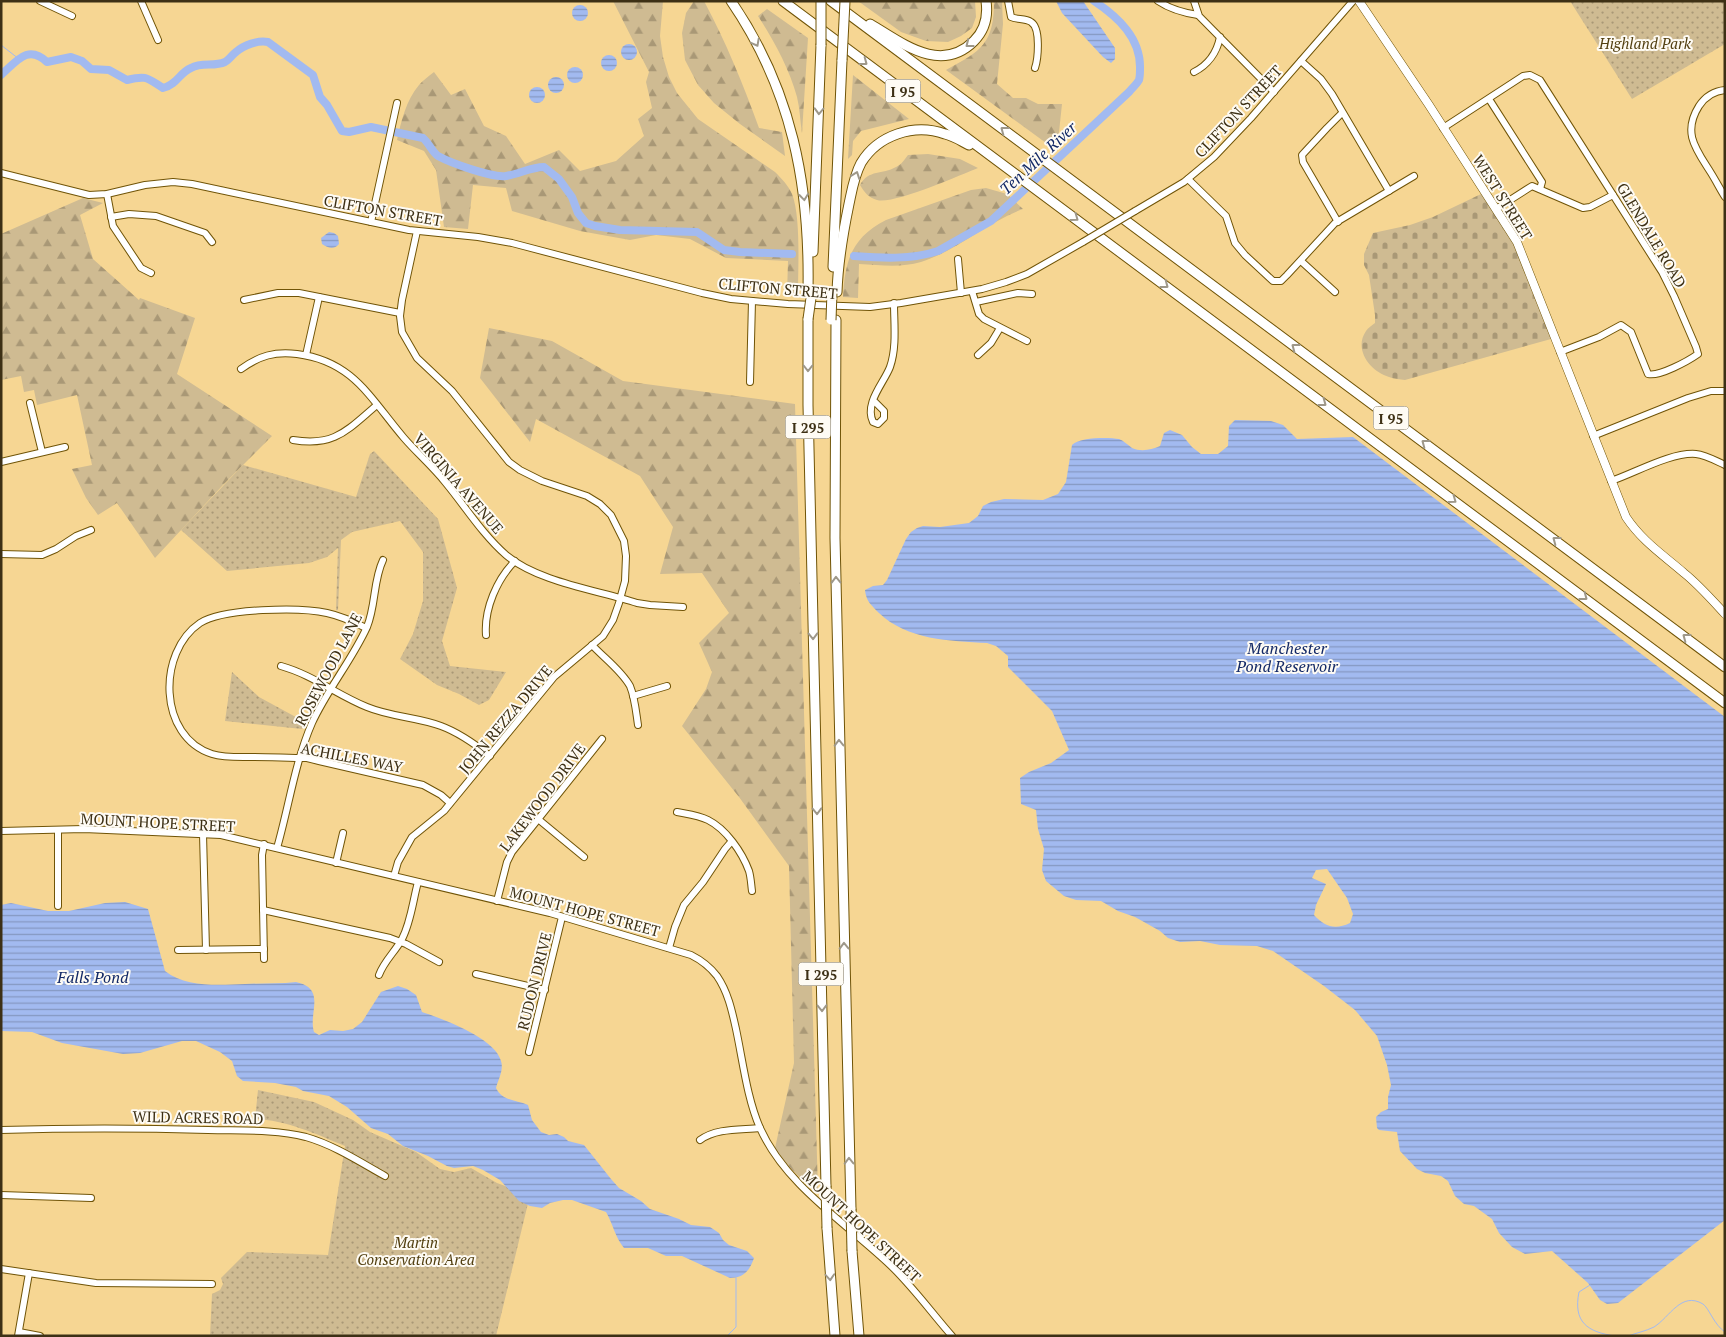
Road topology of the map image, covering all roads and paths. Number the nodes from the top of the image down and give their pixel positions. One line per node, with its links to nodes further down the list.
1 (40, 1): 16 (street)
2 (141, 1): 18 (street)
3 (731, 1): 46 (highway, one-way to 46)
4 (783, 1): 28 (highway, I 95, one-way to 28)
5 (821, 1): 46 (highway, one-way to 46, bridge)
6 (831, 1): 14 (highway, I 95)
7 (845, 1): 48 (highway, bridge)
8 (986, 1): 14 (highway, one-way to 14)
9 (1008, 1): 20 (street)
10 (1158, 1): 15 (street)
11 (1194, 1): 15 (street)
12 (1353, 1): 19 (street, CLIFTON STREET)
13 (1359, 1): 27 (main road, WEST STREET)
14 (846, 13): 87 (highway, I 95, one-way to 14)
15 (1198, 15): 17 (street)
16 (72, 16)
17 (1220, 37): 21 (street); 23 (street)
18 (158, 40)
19 (1301, 61): 23 (street, CLIFTON STREET); 26 (street)
20 (1035, 68)
21 (1194, 72)
22 (1725, 90): 36 (street)
23 (1274, 92): 31 (street, CLIFTON STREET)
24 (1489, 99): 27 (street, GLENDALE ROAD); 32 (street); 35 (street, GLENDALE ROAD)
25 (397, 103): 39 (street)
26 (1342, 113): 33 (street); 40 (street)
27 (1443, 128): 37 (main road, WEST STREET)
28 (996, 159): 48 (highway, one-way to 28); 91 (highway, I 95, one-way to 91)
29 (1, 173): 34 (street, CLIFTON STREET)
30 (1414, 176): 33 (street)
31 (1188, 179): 44 (street); 47 (street, CLIFTON STREET, bridge)
32 (1540, 189): 35 (street); 37 (street)
33 (1389, 191): 40 (street)
34 (107, 194): 38 (street); 39 (street, CLIFTON STREET)
35 (1613, 195): 60 (street, GLENDALE ROAD)
36 (1725, 197)
37 (1496, 209): 60 (main road, WEST STREET)
38 (110, 217): 42 (street); 45 (street)
39 (371, 222): 41 (street, CLIFTON STREET)
40 (1338, 222): 44 (street)
41 (417, 231): 54 (street, CLIFTON STREET); 57 (street, JOHN REZZA DRIVE)
42 (212, 242)
43 (958, 259): 50 (street)
44 (1301, 261): 49 (street)
45 (151, 273)
46 (810, 291): 137 (highway, I 295, one-way to 137, bridge)
47 (972, 291): 50 (street, CLIFTON STREET); 55 (street)
48 (834, 292): 138 (highway, I 295, one-way to 48, bridge)
49 (1335, 292)
50 (961, 293): 56 (street, CLIFTON STREET)
51 (1032, 294): 55 (street)
52 (319, 297): 53 (street); 57 (street); 61 (street)
53 (244, 300)
54 (752, 301): 56 (street, CLIFTON STREET); 64 (street)
55 (976, 302): 58 (street)
56 (894, 303): 66 (street)
57 (400, 313): 80 (street, JOHN REZZA DRIVE)
58 (1000, 328): 59 (street); 62 (street)
59 (1027, 341)
60 (1560, 352): 69 (main road, WEST STREET)
61 (306, 355): 63 (street, VIRGINIA AVENUE); 68 (street, VIRGINIA AVENUE)
62 (978, 355)
63 (241, 369)
64 (750, 382)
65 (1725, 391): 69 (street)
66 (874, 401)
67 (30, 404): 72 (street)
68 (377, 405): 70 (street); 79 (street, VIRGINIA AVENUE)
69 (1593, 436): 75 (main road, WEST STREET)
70 (293, 440)
71 (65, 447): 72 (street)
72 (42, 452): 73 (street)
73 (1, 462)
74 (1725, 465): 75 (street)
75 (1611, 481): 82 (main road, WEST STREET)
76 (91, 530): 77 (street)
77 (1, 554)
78 (383, 560): 83 (street, ROSEWOOD LANE)
79 (515, 561): 80 (street, VIRGINIA AVENUE); 84 (street)
80 (621, 597): 81 (street, VIRGINIA AVENUE); 85 (street, JOHN REZZA DRIVE)
81 (683, 607)
82 (1725, 614)
83 (366, 628): 89 (street, ROSEWOOD LANE); 95 (street, ACHILLES WAY)
84 (486, 634)
85 (592, 645): 90 (street); 94 (street, JOHN REZZA DRIVE)
86 (281, 666): 89 (street)
87 (1725, 667)
88 (667, 686): 90 (street)
89 (332, 688): 94 (street); 95 (street, ROSEWOOD LANE)
90 (633, 696): 92 (street)
91 (1725, 703)
92 (638, 725)
93 (602, 739): 98 (street, LAKEWOOD DRIVE)
94 (490, 756): 96 (street, JOHN REZZA DRIVE)
95 (300, 758): 96 (street, ACHILLES WAY); 105 (street, ROSEWOOD LANE)
96 (450, 803): 108 (street, JOHN REZZA DRIVE)
97 (677, 812): 103 (street)
98 (538, 818): 106 (street); 111 (street, LAKEWOOD DRIVE)
99 (58, 830): 100 (street, MOUNT HOPE STREET); 102 (street, MOUNT HOPE STREET); 112 (street)
100 (1, 831)
101 (342, 832): 107 (street)
102 (203, 834): 104 (street, MOUNT HOPE STREET); 119 (street)
103 (731, 842): 110 (street); 116 (street)
104 (264, 844): 105 (street, MOUNT HOPE STREET); 113 (street)
105 (277, 848): 107 (street, MOUNT HOPE STREET)
106 (584, 857)
107 (336, 863): 108 (street, MOUNT HOPE STREET)
108 (394, 876): 109 (street, MOUNT HOPE STREET)
109 (418, 882): 111 (street, MOUNT HOPE STREET); 115 (street)
110 (752, 891)
111 (497, 900): 114 (street, MOUNT HOPE STREET)
112 (58, 906)
113 (263, 910): 115 (street); 117 (street)
114 (562, 917): 116 (street, MOUNT HOPE STREET); 124 (street, RUDON DRIVE)
115 (400, 942): 121 (street); 123 (street)
116 (669, 948): 126 (street, MOUNT HOPE STREET)
117 (264, 949): 119 (street); 120 (street)
118 (178, 950): 119 (street)
119 (206, 950)
120 (264, 959)
121 (439, 962)
122 (476, 974): 124 (street)
123 (379, 975)
124 (545, 990): 125 (street, RUDON DRIVE)
125 (530, 1052)
126 (760, 1128): 128 (street); 139 (street, MOUNT HOPE STREET)
127 (1, 1130): 129 (street, WILD ACRES ROAD)
128 (700, 1140)
129 (385, 1176)
130 (1, 1195): 131 (street)
131 (91, 1198)
132 (1, 1269): 133 (street)
133 (29, 1273): 134 (street); 135 (street)
134 (212, 1284)
135 (19, 1334): 136 (street)
136 (40, 1336)
137 (835, 1336)
138 (859, 1336)
139 (952, 1336)

